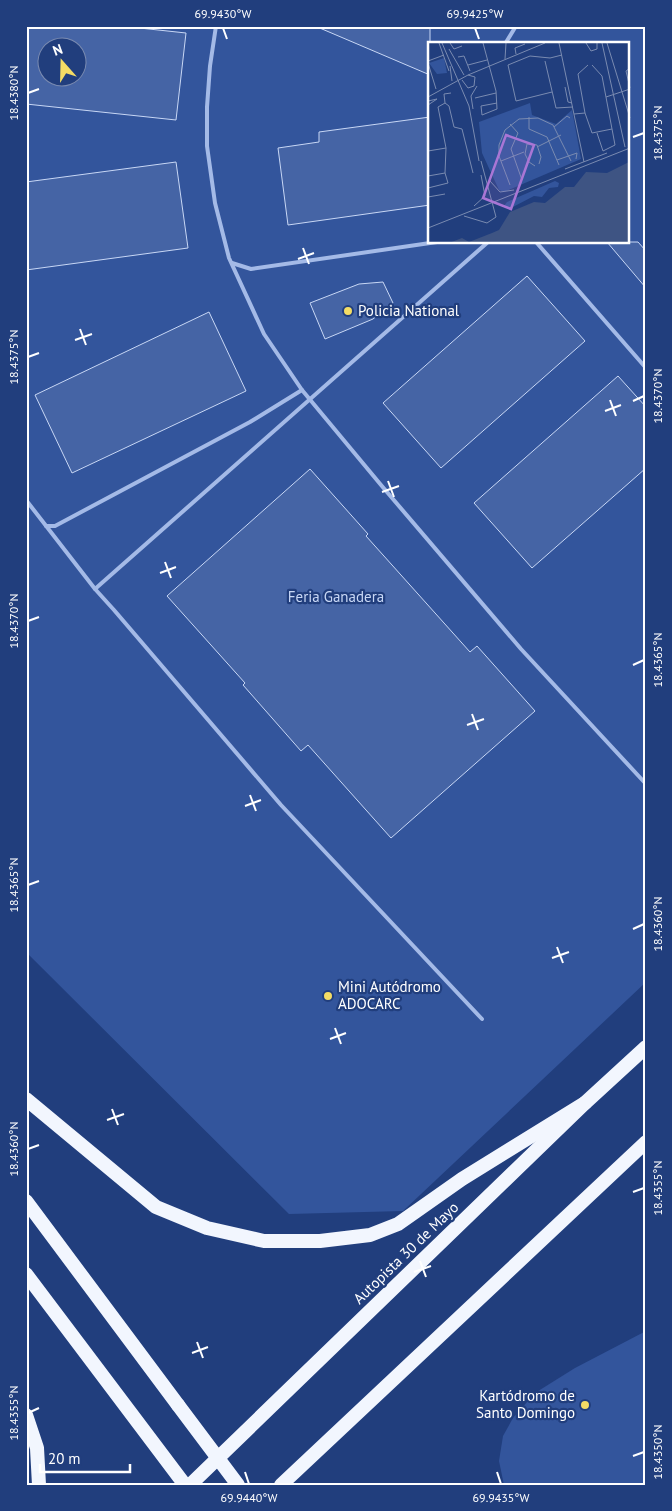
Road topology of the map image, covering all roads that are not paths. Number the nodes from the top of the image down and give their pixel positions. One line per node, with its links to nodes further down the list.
1 (216, 26): 7 (lane)
2 (516, 26): 3 (lane)
3 (506, 42)
4 (428, 243): 7 (lane)
5 (486, 244): 10 (lane)
6 (538, 244): 8 (lane)
7 (231, 262): 9 (lane)
8 (646, 368)
9 (302, 390): 10 (lane); 12 (lane)
10 (310, 398): 13 (lane); 14 (lane)
11 (26, 500): 12 (lane)
12 (46, 526): 13 (lane)
13 (95, 589): 15 (lane)
14 (646, 784)
15 (482, 1019)
16 (646, 1047): 18 (highway, Autopista 30 de Mayo)
17 (26, 1098): 18 (highway)
18 (585, 1103): 25 (highway, Autopista 30 de Mayo)
19 (646, 1142): 27 (highway)
20 (26, 1201): 26 (highway, bridge)
21 (26, 1274): 24 (highway)
22 (26, 1415): 23 (highway)
23 (39, 1485)
24 (185, 1485)
25 (190, 1485)
26 (238, 1485)
27 (281, 1485)

